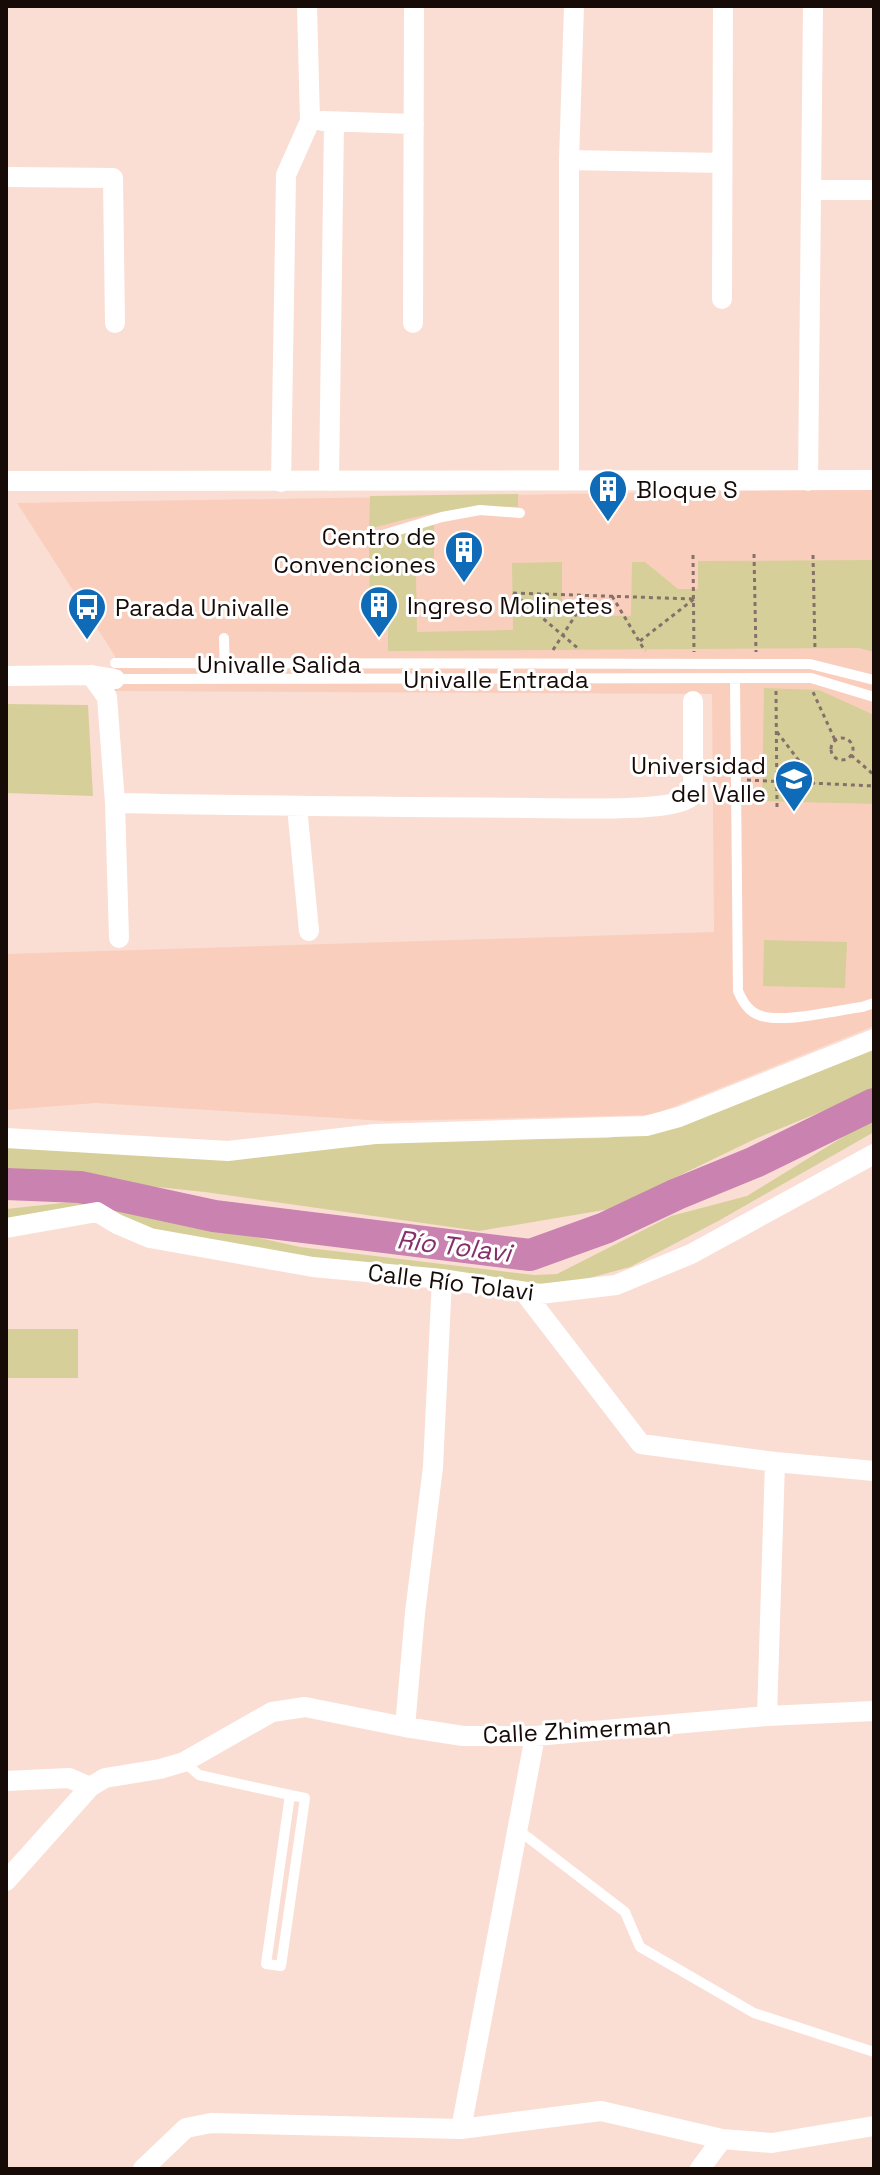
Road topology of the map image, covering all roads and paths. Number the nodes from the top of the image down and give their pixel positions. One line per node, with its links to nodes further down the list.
1 (307, 6): 6 (street)
2 (414, 6): 8 (street)
3 (574, 6): 9 (street)
4 (723, 6): 10 (street)
5 (813, 6): 12 (street)
6 (310, 121): 7 (street); 22 (street)
7 (334, 122): 8 (street); 20 (street)
8 (414, 124): 16 (street)
9 (569, 160): 10 (street); 17 (street)
10 (722, 163): 14 (street)
11 (6, 177): 15 (street)
12 (812, 190): 13 (street); 21 (street)
13 (874, 190)
14 (722, 299)
15 (115, 323)
16 (413, 323)
17 (569, 480): 20 (street); 21 (street)
18 (874, 480): 21 (street)
19 (6, 481): 22 (street)
20 (329, 481): 22 (street)
21 (808, 481)
22 (281, 482)
23 (520, 513): 24 (lane)
24 (356, 543)
25 (874, 553): 29 (path)
26 (754, 554): 42 (path)
27 (693, 555): 32 (path)
28 (813, 555): 43 (path)
29 (874, 560)
30 (588, 596): 31 (path); 33 (path); 33 (path)
31 (612, 596): 32 (path); 35 (path)
32 (694, 599): 35 (path); 41 (path)
33 (562, 635): 38 (path); 39 (path)
34 (224, 638): 36 (lane)
35 (639, 642): 40 (path)
36 (225, 663): 37 (lane, Univalle Salida); 44 (lane, Univalle Salida); 48 (lane)
37 (356, 664): 38 (lane, Univalle Salida); 49 (lane)
38 (545, 664): 39 (lane, Univalle Salida)
39 (596, 664): 40 (lane, Univalle Salida)
40 (652, 664): 41 (lane, Univalle Salida)
41 (695, 664): 42 (lane, Univalle Salida)
42 (756, 664): 43 (lane, Univalle Salida)
43 (815, 666): 52 (lane, Univalle Salida)
44 (115, 671): 45 (street); 48 (lane, Univalle Entrada)
45 (91, 675): 46 (street); 63 (street)
46 (6, 676)
47 (807, 678): 51 (lane, Univalle Entrada); 53 (lane, Univalle Entrada); 56 (path)
48 (225, 679): 49 (lane, Univalle Entrada)
49 (356, 679): 50 (lane, Univalle Entrada)
50 (735, 679): 51 (lane, Univalle Entrada); 59 (lane)
51 (776, 679): 55 (path)
52 (874, 680)
53 (874, 697)
54 (693, 701): 64 (street)
55 (776, 731): 60 (path); 61 (path)
56 (835, 740): 57 (path); 57 (path)
57 (851, 755): 58 (path)
58 (874, 775)
59 (735, 780): 60 (path); 68 (lane)
60 (777, 782): 61 (path); 65 (path)
61 (816, 783): 62 (path)
62 (874, 786)
63 (115, 803): 64 (street); 67 (street)
64 (297, 807): 66 (street)
65 (777, 807)
66 (309, 931)
67 (119, 938)
68 (874, 1003)
69 (874, 1039): 70 (street)
70 (6, 1138)
71 (874, 1154): 74 (street, Calle Río Tolavi)
72 (6, 1228): 73 (street, Calle Río Tolavi)
73 (442, 1279): 74 (street, Calle Río Tolavi); 79 (street)
74 (524, 1292): 75 (street)
75 (775, 1462): 76 (street); 78 (street)
76 (874, 1471)
77 (874, 1711): 78 (street, Calle Zhimerman)
78 (767, 1716): 80 (street, Calle Zhimerman)
79 (405, 1727): 80 (street, Calle Zhimerman); 81 (street, Calle Zhimerman)
80 (535, 1736): 85 (street)
81 (184, 1762): 83 (street, Calle Zhimerman); 84 (lane)
82 (6, 1781): 83 (street)
83 (90, 1787): 86 (street, Calle Zhimerman)
84 (290, 1795): 84 (lane)
85 (517, 1829): 87 (lane); 89 (street)
86 (6, 1881)
87 (874, 2052)
88 (874, 2126): 90 (street)
89 (461, 2129): 90 (street); 91 (street)
90 (722, 2139): 92 (street)
91 (143, 2169)
92 (700, 2169)

